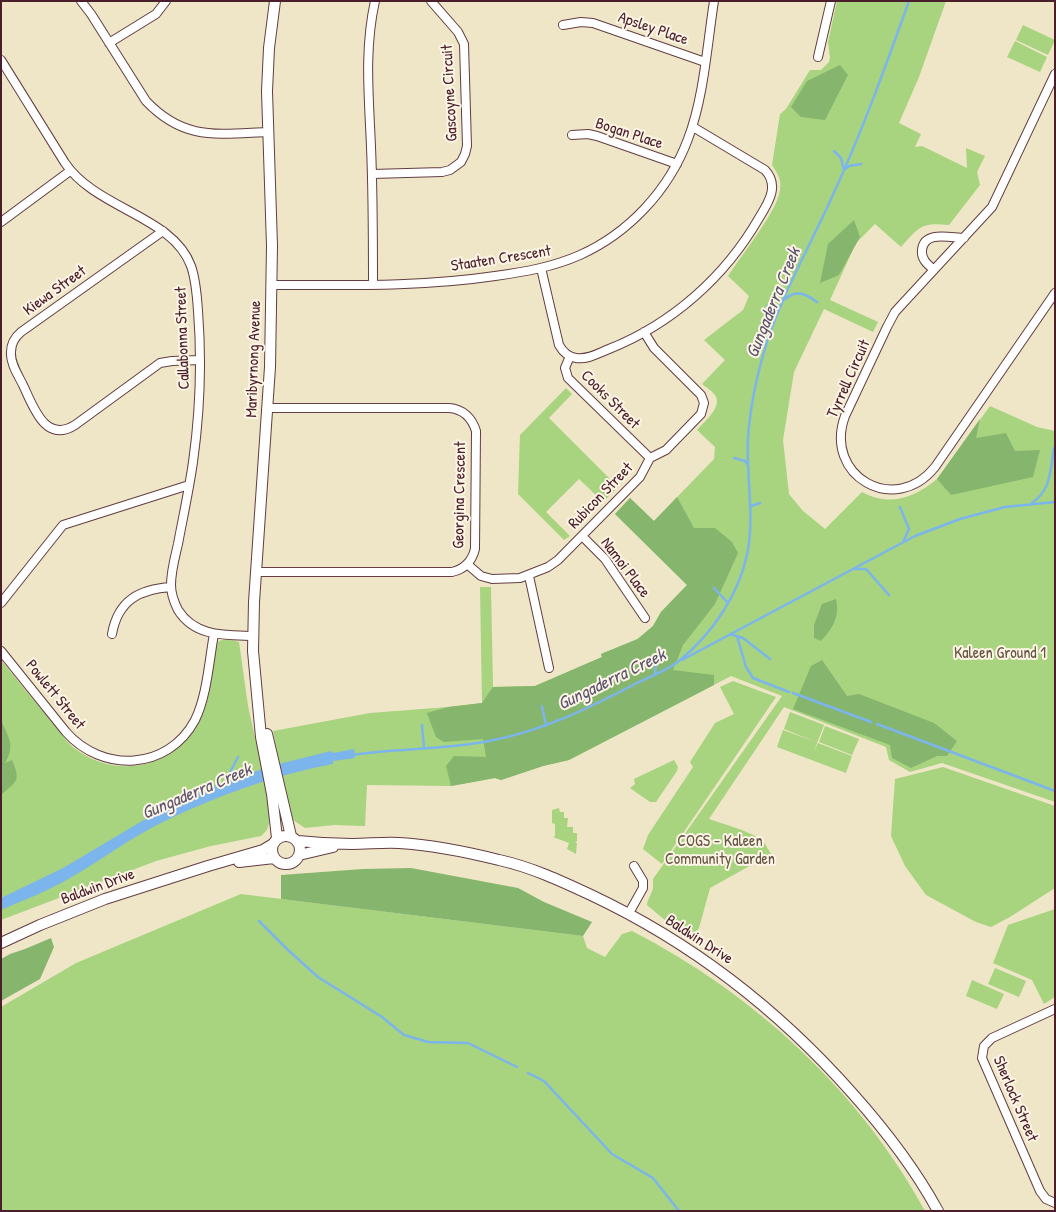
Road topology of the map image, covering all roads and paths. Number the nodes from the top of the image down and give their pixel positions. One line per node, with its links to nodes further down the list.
1 (81, 1): 9 (street)
2 (166, 1): 9 (street)
3 (275, 1): 15 (main road, Maribyrnong Avenue)
4 (375, 1): 19 (street)
5 (431, 1): 19 (street, Gascoyne Circuit)
6 (714, 1): 12 (street, Staaten Crescent)
7 (831, 1): 10 (street)
8 (563, 25): 12 (street, Apsley Place)
9 (109, 43): 15 (street)
10 (818, 57)
11 (1, 60): 18 (street, Callabonna Street)
12 (705, 62): 14 (street, Staaten Crescent)
13 (1055, 74): 22 (street, Tyrrell Circuit)
14 (693, 127): 17 (street, Staaten Crescent); 28 (street)
15 (268, 132): 25 (main road, Maribyrnong Avenue)
16 (572, 135): 17 (street, Bogan Place)
17 (677, 164): 23 (street, Staaten Crescent)
18 (70, 171): 20 (street); 21 (street, Callabonna Street)
19 (372, 174): 26 (street)
20 (1, 222)
21 (163, 231): 30 (street, Callabonna Street); 30 (street, Kiewa Street)
22 (964, 238): 24 (street, Tyrrell Circuit); 24 (street)
23 (541, 268): 26 (street, Staaten Crescent); 29 (street)
24 (934, 270): 27 (street, Tyrrell Circuit)
25 (272, 285): 26 (street, Staaten Crescent); 31 (main road, Maribyrnong Avenue)
26 (373, 285)
27 (1055, 293)
28 (644, 332): 29 (street); 32 (street, Rubicon Street)
29 (570, 356): 32 (street, Cooks Street)
30 (200, 360): 33 (street, Callabonna Street)
31 (268, 408): 35 (street, Georgina Crescent); 36 (main road, Maribyrnong Avenue)
32 (650, 458): 34 (street, Rubicon Street)
33 (189, 485): 38 (street, Callabonna Street); 39 (street)
34 (582, 536): 37 (street, Rubicon Street); 40 (street, Namoi Place)
35 (467, 564): 36 (street, Georgina Crescent); 37 (street, Rubicon Street)
36 (257, 572): 43 (main road, Maribyrnong Avenue)
37 (529, 576): 45 (street)
38 (171, 587): 41 (street); 42 (street, Callabonna Street)
39 (1, 603)
40 (645, 618)
41 (112, 634)
42 (214, 634): 43 (street, Callabonna Street); 44 (street, Powlett Street)
43 (253, 636): 46 (main road, Maribyrnong Avenue)
44 (1, 651)
45 (549, 668)
46 (276, 793): 47 (main road, Maribyrnong Avenue); 48 (main road, Maribyrnong Avenue)
47 (294, 839): 48 (main road); 49 (main road, Baldwin Drive); 50 (main road)
48 (275, 841): 51 (main road); 52 (main road, Baldwin Drive)
49 (354, 844): 50 (main road, Baldwin Drive); 54 (main road, Baldwin Drive)
50 (299, 856): 51 (main road)
51 (274, 858): 52 (main road, Baldwin Drive)
52 (208, 866): 55 (main road, Baldwin Drive)
53 (634, 866): 54 (street)
54 (629, 913): 58 (main road, Baldwin Drive)
55 (1, 943)
56 (1055, 1009): 57 (street, Sherlock Street)
57 (1055, 1204)
58 (938, 1211)

